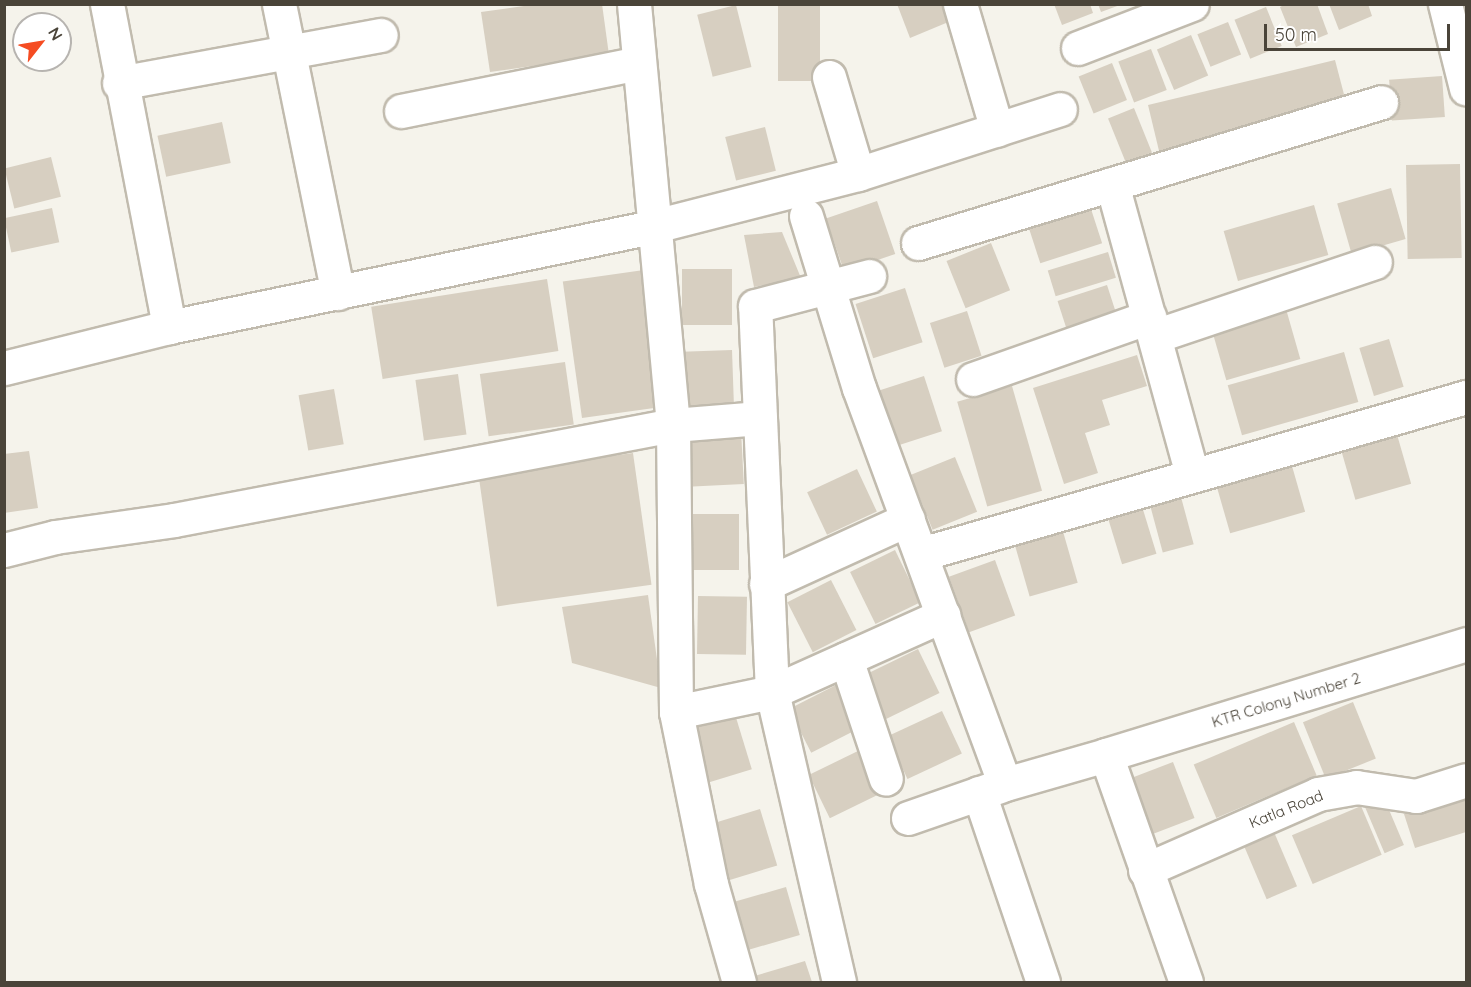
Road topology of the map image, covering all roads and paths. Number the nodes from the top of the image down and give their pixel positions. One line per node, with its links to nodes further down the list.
1 (107, 4): 13 (street)
2 (279, 4): 9 (street)
3 (634, 4): 10 (street)
4 (960, 4): 17 (street)
5 (1192, 4): 8 (street)
6 (1445, 4): 11 (street)
7 (381, 35): 9 (street)
8 (1078, 48)
9 (287, 53): 13 (street); 26 (street)
10 (638, 63): 16 (street); 21 (street)
11 (1465, 72)
12 (829, 77): 18 (street)
13 (119, 83): 27 (street)
14 (1382, 102): 19 (street)
15 (1060, 110): 17 (street)
16 (402, 111)
17 (997, 130): 18 (street)
18 (858, 174): 21 (street)
19 (1112, 184): 22 (street); 28 (street)
20 (806, 216): 25 (street)
21 (655, 226): 26 (street); 33 (street)
22 (918, 243)
23 (1375, 261): 28 (street)
24 (869, 276): 25 (street)
25 (825, 288): 32 (street); 35 (street)
26 (338, 293): 27 (street)
27 (169, 327): 29 (street)
28 (1152, 327): 30 (street); 34 (street)
29 (4, 368)
30 (973, 379)
31 (1467, 397): 34 (street)
32 (760, 418): 33 (street); 38 (street)
33 (673, 425): 36 (street); 43 (street)
34 (1192, 474): 37 (street)
35 (908, 519): 37 (street); 38 (street)
36 (4, 550)
37 (921, 554): 39 (street)
38 (766, 584): 42 (street)
39 (943, 615): 41 (street); 47 (street)
40 (1467, 644): 44 (street, KTR Colony Number 2)
41 (846, 659): 42 (street); 45 (street)
42 (772, 692): 43 (street); 51 (street)
43 (676, 711): 50 (street)
44 (1106, 755): 47 (street, KTR Colony Number 2); 49 (street)
45 (886, 779)
46 (1467, 780): 49 (street, Katla Road)
47 (992, 788): 48 (street, KTR Colony Number 2); 52 (street)
48 (909, 818)
49 (1145, 870): 54 (street)
50 (738, 982)
51 (839, 982)
52 (1043, 982)
53 (1179, 982): 54 (street)
54 (1186, 982): 55 (street)
55 (1210, 982)

